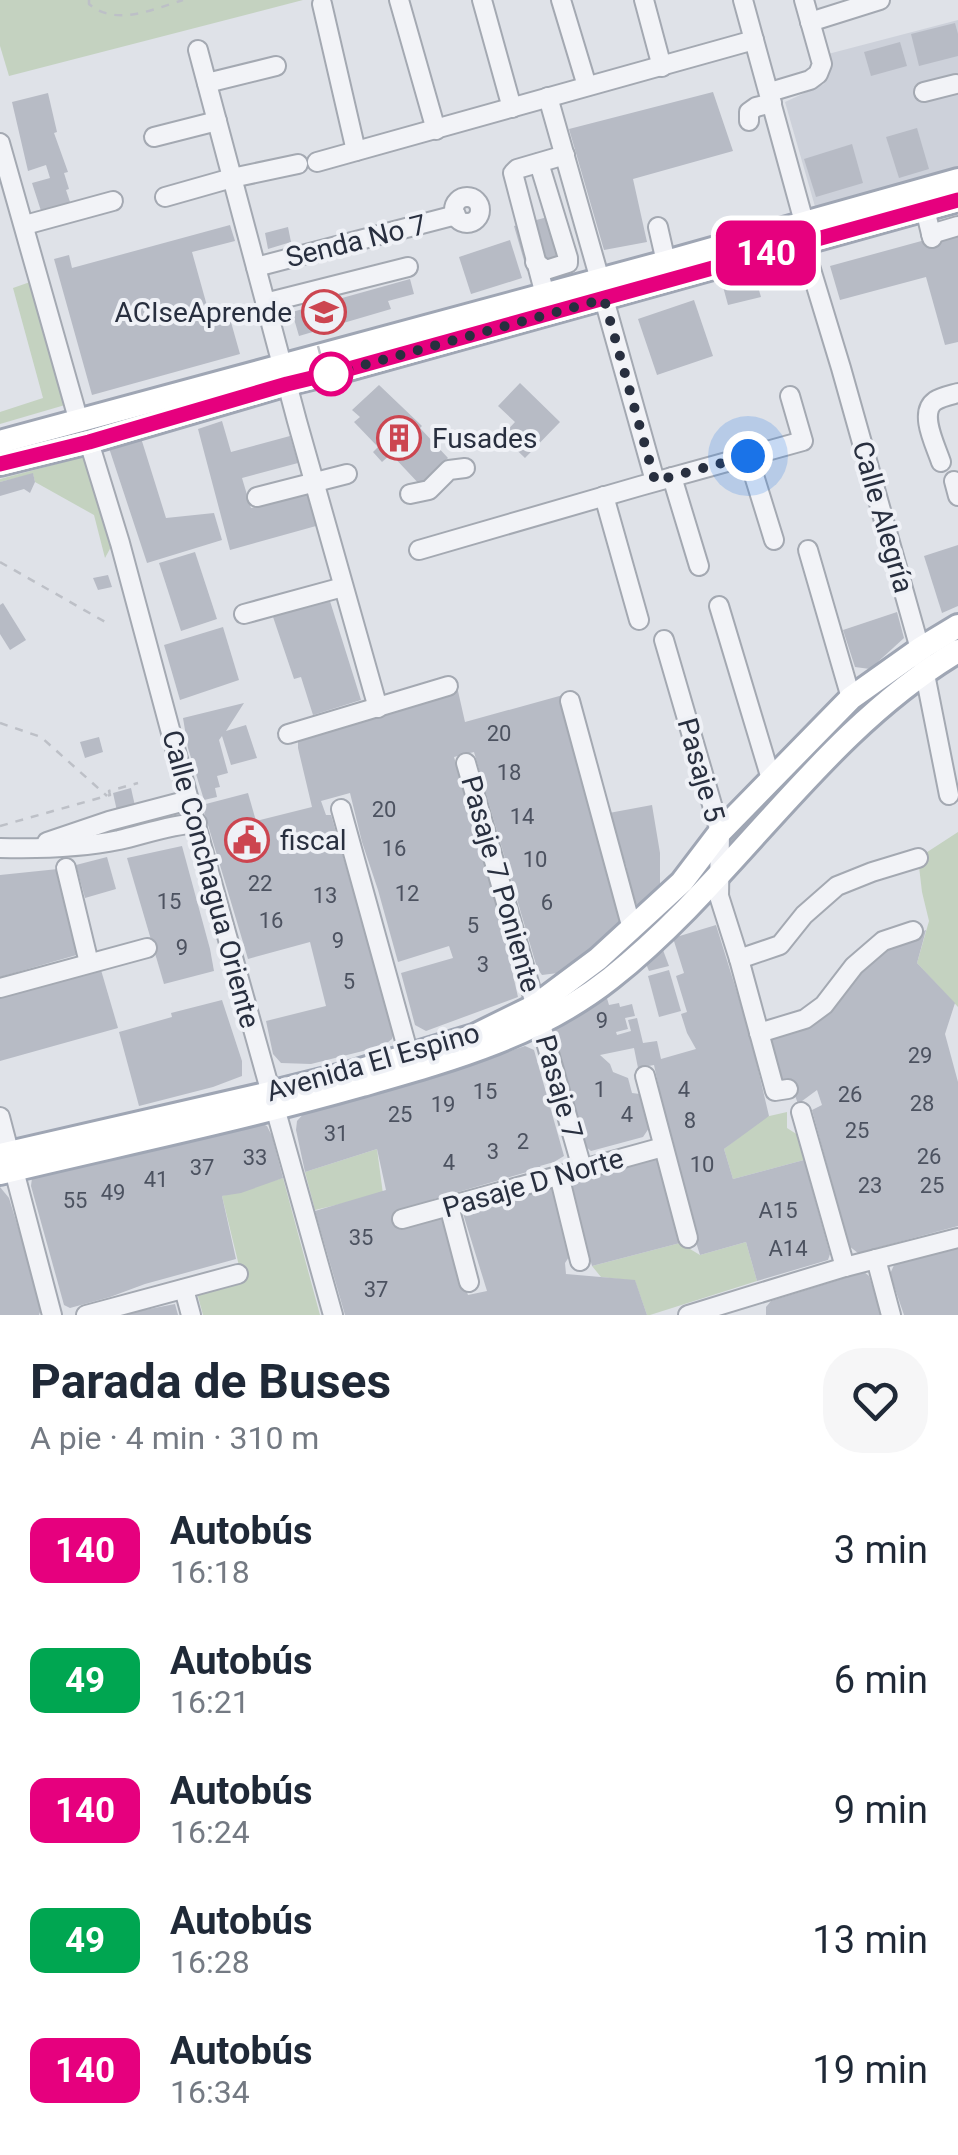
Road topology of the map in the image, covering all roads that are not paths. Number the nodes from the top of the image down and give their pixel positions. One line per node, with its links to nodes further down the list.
1 (399, 0): 23 (street)
2 (482, 0): 20 (street)
3 (561, 0): 16 (street)
4 (644, 0): 13 (street)
5 (743, 0): 10 (street, Calle Alegría)
6 (804, 0): 9 (street)
7 (880, 0): 9 (street)
8 (322, 4): 26 (street)
9 (810, 22): 19 (street)
10 (754, 40): 13 (street); 19 (street, Calle Alegría)
11 (198, 50): 14 (street)
12 (276, 66): 14 (street)
13 (662, 67): 16 (street)
14 (207, 83): 22 (street)
15 (956, 84): 17 (street)
16 (587, 86): 18 (street)
17 (924, 92)
18 (548, 97): 20 (street); 27 (street)
19 (771, 98): 21 (street); 40 (street, Calle Alegría)
20 (512, 108): 23 (street)
21 (749, 120)
22 (217, 121): 24 (street); 30 (street)
23 (436, 130): 26 (street)
24 (154, 137)
25 (0, 143): 29 (street, Calle Conchagua Oriente)
26 (356, 151): 30 (street)
27 (564, 155): 28 (street); 45 (street)
28 (539, 162): 41 (street); 41 (street)
29 (4, 165): 37 (street, Calle Conchagua Oriente)
30 (232, 178): 32 (street); 44 (street)
31 (958, 180): 40 (main road)
32 (166, 197)
33 (958, 200): 35 (main road)
34 (113, 202): 37 (street)
35 (924, 209): 38 (street); 40 (main road)
36 (456, 216): 44 (street, Senda No 7)
37 (25, 225): 51 (street, Calle Conchagua Oriente)
38 (958, 226)
39 (658, 227): 42 (street)
40 (804, 232): 42 (main road); 45 (main road); 73 (street, Calle Alegría)
41 (535, 262): 46 (street)
42 (666, 262): 45 (main road)
43 (408, 267): 47 (street)
44 (256, 268): 47 (street)
45 (602, 289): 46 (main road); 48 (main road); 57 (street)
46 (545, 295): 48 (main road)
47 (265, 303): 48 (street)
48 (284, 374): 51 (main road); 51 (main road); 58 (street)
49 (958, 393): 54 (street)
50 (790, 396): 53 (street)
51 (84, 432): 52 (main road); 82 (street, Calle Conchagua Oriente)
52 (2, 456)
53 (748, 456): 57 (street); 62 (street)
54 (941, 462)
55 (465, 468): 59 (street)
56 (347, 474): 58 (street)
57 (663, 479): 60 (street); 65 (street)
58 (315, 481): 61 (street); 66 (street)
59 (410, 494)
60 (604, 496): 63 (street); 69 (street)
61 (258, 497)
62 (774, 540)
63 (419, 550)
64 (808, 550): 75 (street)
65 (699, 566)
66 (343, 588): 68 (street); 77 (street)
67 (719, 606): 80 (street)
68 (244, 614)
69 (639, 620)
70 (958, 626): 73 (main road, Avenida El Espino)
71 (664, 640): 85 (street, Pasaje 5)
72 (958, 651): 73 (main road, Avenida El Espino)
73 (922, 660): 75 (main road, Avenida El Espino); 81 (street, Calle Alegría); 90 (main road, Avenida El Espino)
74 (448, 686): 77 (street)
75 (851, 698): 80 (main road, Avenida El Espino)
76 (570, 701): 91 (street)
77 (378, 708): 78 (street)
78 (288, 734)
79 (466, 762): 97 (street, Pasaje 7 Poniente)
80 (771, 780): 85 (main road, Avenida El Espino)
81 (950, 795)
82 (189, 800): 84 (street, Calle Conchagua Oriente); 87 (street)
83 (342, 809): 99 (street)
84 (196, 823): 87 (street); 102 (street, Calle Conchagua Oriente)
85 (720, 832): 90 (street, Pasaje 5); 91 (main road, Avenida El Espino)
86 (0, 848): 87 (street)
87 (28, 849)
88 (918, 858): 94 (street)
89 (66, 868): 95 (street)
90 (718, 875): 94 (street, Pasaje 5); 97 (main road, Avenida El Espino)
91 (632, 928): 97 (main road, Avenida El Espino)
92 (913, 931): 98 (street)
93 (147, 948): 95 (street)
94 (740, 959): 98 (street, Pasaje 5)
95 (90, 964): 96 (street)
96 (0, 988)
97 (538, 1015): 99 (main road, Avenida El Espino); 102 (main road, Avenida El Espino); 107 (street, Pasaje 7)
98 (759, 1033): 101 (street, Pasaje 5)
99 (409, 1055): 102 (main road, Avenida El Espino)
100 (645, 1076): 105 (street)
101 (782, 1090)
102 (272, 1101): 106 (main road, Avenida El Espino); 123 (street, Calle Conchagua Oriente)
103 (802, 1112): 115 (street)
104 (0, 1117): 106 (street)
105 (664, 1147): 107 (street, Pasaje D Norte); 111 (street)
106 (6, 1163): 120 (street)
107 (582, 1168): 108 (street, Pasaje D Norte)
108 (559, 1175): 109 (street, Pasaje D Norte); 114 (street)
109 (449, 1206): 110 (street, Pasaje D Norte); 117 (street)
110 (402, 1219)
111 (688, 1238)
112 (958, 1238): 113 (street)
113 (876, 1259): 115 (street); 125 (street)
114 (580, 1261)
115 (844, 1268): 119 (street)
116 (238, 1274): 118 (street)
117 (468, 1282)
118 (184, 1288): 121 (street); 122 (street)
119 (750, 1307): 124 (street)
120 (52, 1315)
121 (86, 1315)
122 (191, 1315)
123 (333, 1315)
124 (688, 1315)
125 (892, 1315)

